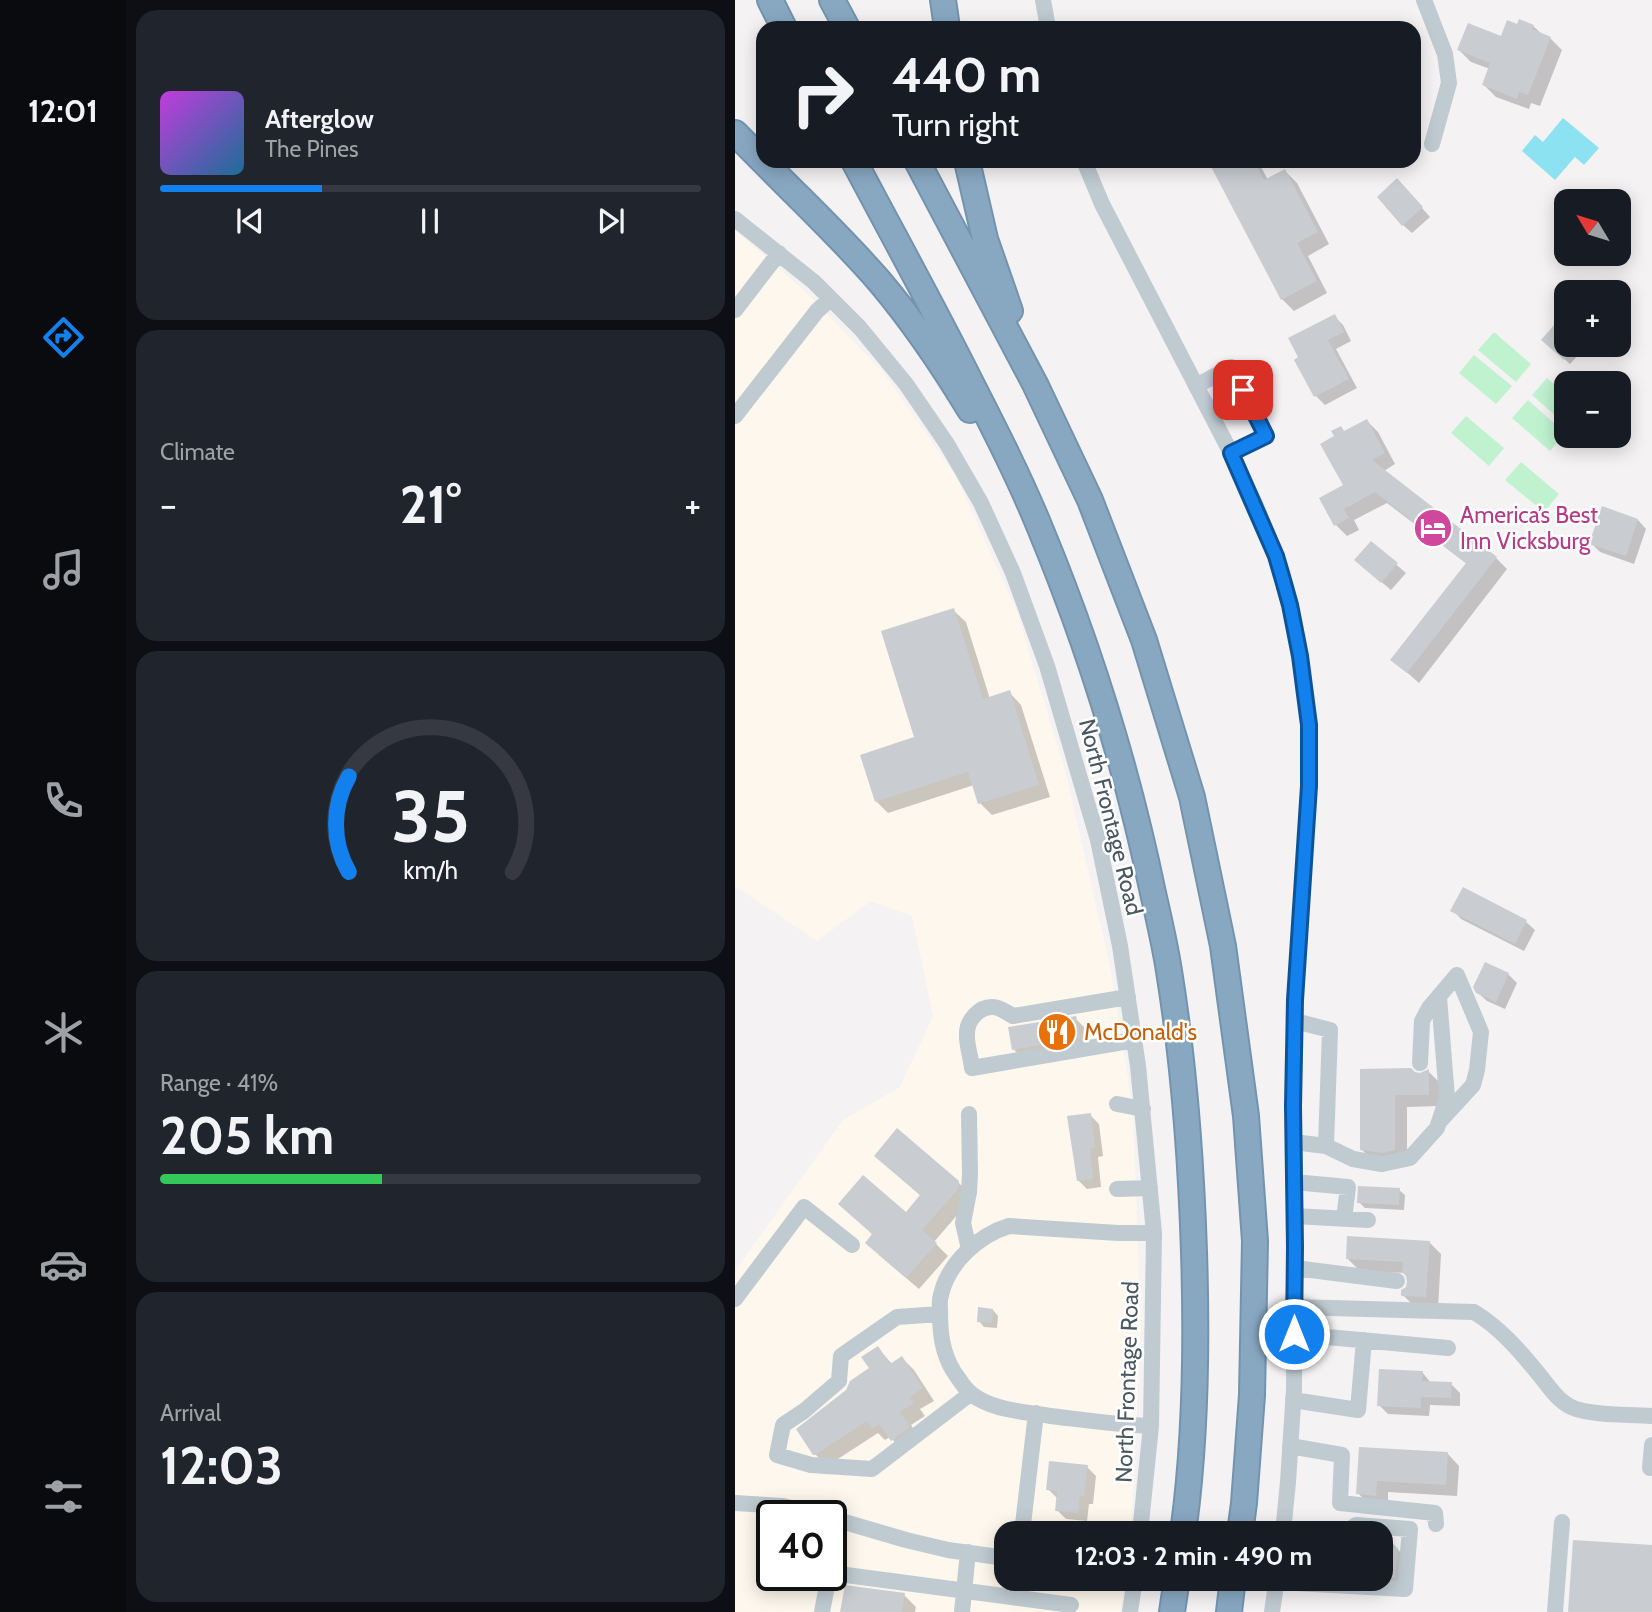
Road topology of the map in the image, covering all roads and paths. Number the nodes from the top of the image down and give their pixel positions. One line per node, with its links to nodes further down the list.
1 (770, 0): 6 (highway)
2 (832, 0): 7 (highway)
3 (943, 0): 8 (highway)
4 (1043, 0): 9 (street)
5 (1424, 0): 11 (street)
6 (780, 21)
7 (843, 21)
8 (946, 21)
9 (1047, 21)
10 (735, 133): 12 (highway)
11 (1432, 144)
12 (756, 154)
13 (770, 168): 26 (highway)
14 (858, 168): 26 (highway)
15 (921, 168): 22 (highway)
16 (969, 168): 22 (highway)
17 (1087, 168): 23 (street)
18 (735, 219): 19 (street, North Frontage Road)
19 (779, 253): 20 (street, North Frontage Road); 21 (street)
20 (830, 299): 24 (street); 27 (street, North Frontage Road)
21 (735, 310)
22 (1035, 384): 68 (highway)
23 (1196, 386): 25 (street); 25 (street)
24 (735, 416)
25 (1231, 453): 29 (street)
26 (1039, 524): 67 (highway)
27 (1128, 997): 30 (street, North Frontage Road); 30 (street)
28 (1439, 998): 31 (street); 35 (street); 35 (street)
29 (1295, 1021): 36 (street); 37 (street)
30 (1135, 1040): 33 (street, North Frontage Road)
31 (1420, 1063)
32 (1117, 1104): 33 (street)
33 (1143, 1109): 39 (street, North Frontage Road)
34 (969, 1114): 46 (street)
35 (1439, 1122): 37 (street)
36 (1293, 1142): 37 (street); 38 (street)
37 (1326, 1146)
38 (1294, 1182): 41 (street); 42 (street)
39 (1150, 1188): 40 (street); 44 (street, North Frontage Road)
40 (1117, 1189)
41 (1294, 1216): 42 (street); 47 (street)
42 (1344, 1219): 43 (street)
43 (1368, 1220)
44 (1154, 1233): 46 (street); 59 (street, North Frontage Road)
45 (852, 1245): 49 (street)
46 (969, 1249): 51 (street)
47 (1295, 1268): 48 (street); 50 (street)
48 (1397, 1280)
49 (735, 1299)
50 (1295, 1307): 52 (street); 58 (street)
51 (940, 1314): 55 (street); 55 (street)
52 (1294, 1334): 53 (street); 56 (street)
53 (1364, 1340): 54 (street); 56 (street)
54 (1448, 1348)
55 (970, 1394): 57 (street)
56 (1293, 1400): 61 (street)
57 (1036, 1413): 59 (street); 65 (street)
58 (1652, 1416)
59 (1151, 1426): 66 (street, North Frontage Road)
60 (1652, 1445): 62 (street)
61 (1290, 1447): 69 (street); 72 (street)
62 (1650, 1468)
63 (735, 1503): 64 (street)
64 (756, 1504)
65 (1023, 1521)
66 (1141, 1521)
67 (1184, 1521)
68 (1242, 1521)
69 (1284, 1521)
70 (1562, 1522): 91 (street)
71 (847, 1523): 74 (street)
72 (1437, 1524)
73 (1393, 1528): 77 (street)
74 (968, 1552): 75 (street); 79 (street)
75 (994, 1556)
76 (847, 1576): 79 (street)
77 (1393, 1588)
78 (826, 1591): 85 (street)
79 (965, 1591): 84 (street); 86 (street)
80 (1133, 1591): 87 (street)
81 (1175, 1591): 88 (highway)
82 (1231, 1591): 89 (highway)
83 (1275, 1591): 90 (street)
84 (1071, 1605)
85 (822, 1612)
86 (962, 1612)
87 (1130, 1612)
88 (1172, 1612)
89 (1229, 1612)
90 (1272, 1612)
91 (1555, 1612)

